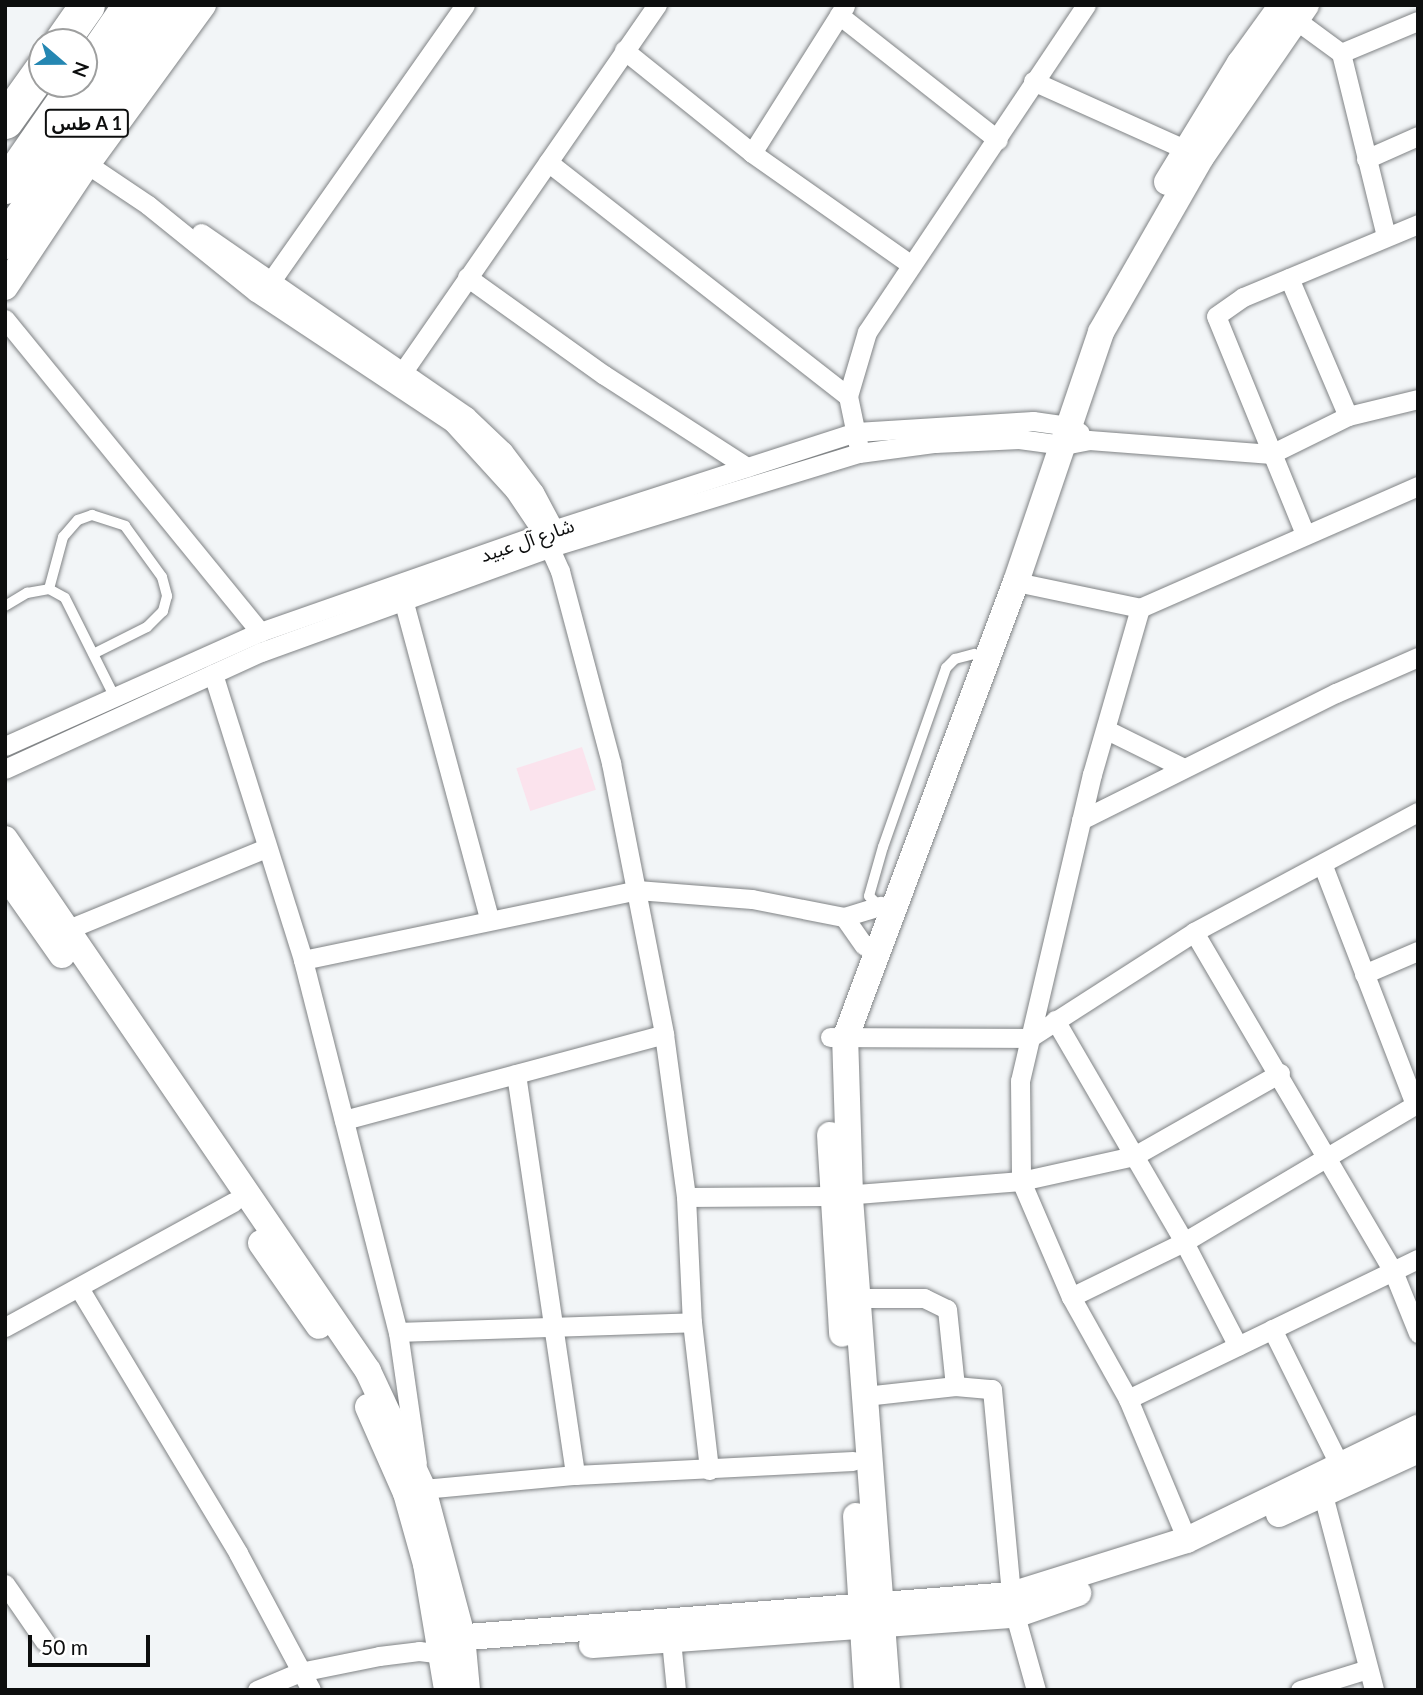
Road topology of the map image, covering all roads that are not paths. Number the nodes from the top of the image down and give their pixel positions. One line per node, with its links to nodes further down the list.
1 (87, 5): 10 (highway)
2 (203, 5): 23 (street)
3 (465, 5): 32 (street)
4 (657, 5): 11 (street)
5 (1079, 8): 14 (street)
6 (157, 10): 13 (highway, طس A 1); 28 (highway, طس A 1)
7 (842, 10): 19 (street); 20 (street)
8 (1295, 10): 12 (street); 21 (street)
9 (1418, 21): 12 (street)
10 (71, 28)
11 (624, 50): 20 (street); 24 (street)
12 (1341, 53): 22 (street)
13 (98, 60)
14 (1033, 82): 19 (street); 21 (street)
15 (28, 89): 17 (highway)
16 (66, 98): 25 (highway, طس A 1)
17 (5, 121)
18 (1418, 136): 22 (street)
19 (998, 140): 29 (street)
20 (752, 153): 29 (street)
21 (1193, 153): 40 (street)
22 (1366, 159): 27 (street)
23 (90, 162): 32 (street); 33 (street); 46 (street)
24 (548, 162): 30 (street); 36 (street)
25 (5, 186)
26 (1418, 224): 27 (street)
27 (1386, 236): 31 (street)
28 (5, 240)
29 (910, 264): 36 (street)
30 (467, 277): 35 (street); 43 (street)
31 (1289, 278): 38 (street); 42 (street)
32 (271, 281): 35 (street)
33 (5, 288)
34 (5, 319): 52 (street)
35 (402, 373): 46 (street)
36 (848, 396): 39 (street)
37 (1418, 399): 38 (street)
38 (1348, 416): 42 (street)
39 (856, 432): 40 (street, شارع آل عبيد); 41 (street); 43 (street, شارع آل عبيد)
40 (1064, 435): 41 (street, شارع آل عبيد); 42 (street); 47 (street); 68 (street)
41 (859, 453): 46 (street, شارع آل عبيد)
42 (1271, 454): 45 (street)
43 (747, 467): 46 (street, شارع آل عبيد)
44 (1418, 486): 45 (street)
45 (1305, 534): 51 (street)
46 (552, 539): 49 (street, شارع آل عبيد); 52 (street, شارع آل عبيد); 67 (street)
47 (1016, 582): 51 (street); 79 (street)
48 (48, 589): 50 (lane); 53 (lane); 53 (lane)
49 (404, 603): 55 (street, شارع آل عبيد); 70 (street)
50 (5, 606)
51 (1140, 608): 57 (street)
52 (260, 632): 56 (street, شارع آل عبيد)
53 (93, 654): 56 (lane)
54 (1418, 657): 59 (street)
55 (213, 674): 60 (street, شارع آل عبيد); 64 (street)
56 (114, 696): 58 (street, شارع آل عبيد)
57 (1107, 730): 59 (street); 62 (street)
58 (5, 746)
59 (1182, 767): 62 (street)
60 (5, 769)
61 (1418, 812): 65 (street)
62 (1081, 820): 80 (street)
63 (5, 839): 71 (street)
64 (266, 849): 71 (street); 75 (street)
65 (1323, 866): 72 (street); 76 (street)
66 (5, 874): 90 (street)
67 (637, 890): 69 (street); 70 (street); 78 (street)
68 (880, 906): 69 (street); 73 (street)
69 (844, 917): 73 (street)
70 (489, 919): 75 (street)
71 (66, 930): 113 (street)
72 (1194, 932): 77 (street); 81 (street)
73 (864, 946): 79 (street)
74 (1418, 951): 76 (street)
75 (303, 960): 84 (street)
76 (1364, 974): 83 (street)
77 (1055, 1020): 80 (street); 86 (street)
78 (664, 1034): 82 (street); 89 (street)
79 (837, 1038): 80 (street); 88 (street)
80 (1029, 1038): 87 (street)
81 (1280, 1073): 85 (street); 86 (street)
82 (516, 1074): 84 (street); 99 (street)
83 (1416, 1104): 85 (street)
84 (344, 1121): 101 (street)
85 (1327, 1154): 91 (street); 93 (street)
86 (1134, 1156): 87 (street); 91 (street)
87 (1021, 1181): 88 (street); 95 (street)
88 (841, 1195): 89 (street); 96 (street); 109 (street)
89 (686, 1197): 97 (street)
90 (233, 1202): 94 (street); 121 (street)
91 (1184, 1241): 95 (street); 103 (street)
92 (1418, 1259): 93 (street)
93 (1393, 1271): 100 (street); 102 (street)
94 (79, 1288): 98 (street); 123 (street)
95 (1071, 1297): 106 (street)
96 (858, 1298): 104 (street); 105 (street)
97 (692, 1322): 99 (street); 111 (street)
98 (5, 1327)
99 (553, 1327): 101 (street); 112 (street)
100 (1272, 1329): 103 (street); 110 (street)
101 (398, 1332): 113 (street)
102 (1418, 1333)
103 (1238, 1346): 106 (street)
104 (955, 1386): 105 (street); 117 (street)
105 (865, 1396): 118 (street)
106 (1128, 1399): 115 (street)
107 (1418, 1428): 110 (street)
108 (1418, 1450): 114 (street)
109 (853, 1461): 111 (street); 118 (street)
110 (1339, 1466): 115 (street)
111 (709, 1470): 112 (street)
112 (575, 1475): 113 (street)
113 (420, 1481): 121 (street)
114 (1322, 1495): 117 (street); 122 (street)
115 (1187, 1540): 117 (street)
116 (5, 1584): 120 (street)
117 (1013, 1605): 118 (street); 131 (street)
118 (871, 1615): 119 (street); 121 (street); 129 (street); 130 (street)
119 (671, 1640): 121 (street); 128 (street)
120 (45, 1642)
121 (446, 1646): 123 (street); 126 (street); 127 (street)
122 (1368, 1669): 132 (street); 133 (street)
123 (300, 1672): 124 (street); 125 (street)
124 (257, 1690)
125 (311, 1690)
126 (447, 1690)
127 (467, 1690)
128 (676, 1690)
129 (867, 1690)
130 (887, 1690)
131 (1036, 1690)
132 (1300, 1690)
133 (1374, 1690)

